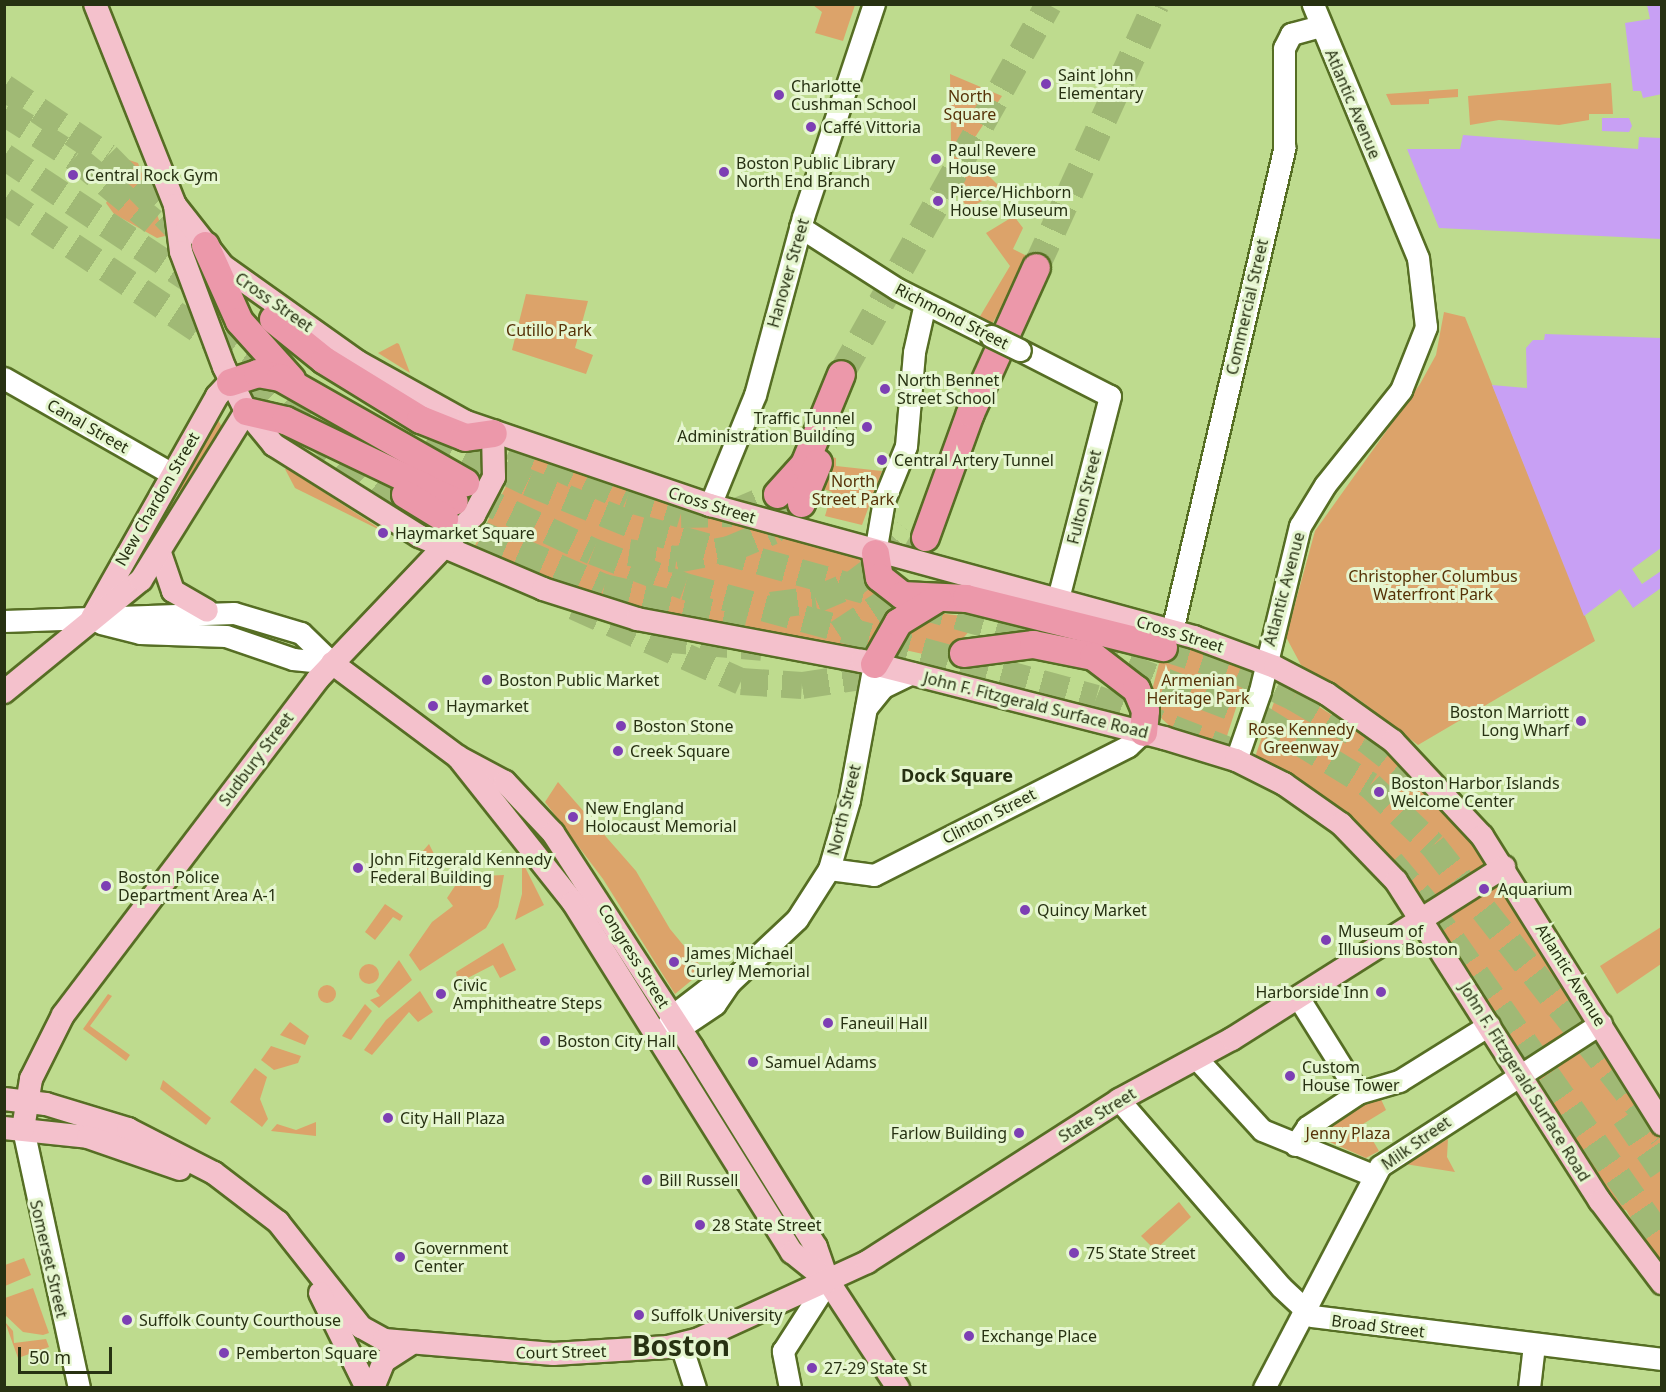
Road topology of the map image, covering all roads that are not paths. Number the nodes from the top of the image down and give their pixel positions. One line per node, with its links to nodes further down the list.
1 (95, 4): 5 (main road)
2 (874, 4): 6 (main road, Hanover Street)
3 (1313, 4): 4 (main road)
4 (1321, 26): 30 (main road, Commercial Street); 33 (main road, Atlantic Avenue)
5 (175, 205): 7 (main road, Cross Street); 12 (main road, John F. Fitzgerald Surface Road)
6 (800, 227): 9 (main road, Richmond Street); 20 (main road, Hanover Street)
7 (205, 245): 13 (highway); 16 (main road, Cross Street)
8 (1036, 267): 21 (highway)
9 (925, 303): 14 (main road, Richmond Street, bridge); 24 (main road)
10 (842, 374): 19 (highway)
11 (4, 378): 17 (main road, Canal Street)
12 (230, 382): 13 (highway); 15 (main road, John F. Fitzgerald Surface Road); 17 (main road, New Chardon Street)
13 (307, 394): 18 (highway)
14 (1110, 396): 26 (main road, Fulton Street)
15 (246, 411): 18 (highway); 22 (main road, John F. Fitzgerald Surface Road); 23 (main road, New Chardon Street)
16 (493, 433): 18 (highway); 20 (main road, Cross Street); 22 (main road, Sudbury Street)
17 (172, 474): 29 (main road, New Chardon Street)
18 (459, 492)
19 (789, 499)
20 (710, 505): 24 (main road, Cross Street)
21 (916, 534)
22 (445, 549): 32 (main road, Sudbury Street); 34 (main road, John F. Fitzgerald Surface Road)
23 (160, 553): 27 (main road); 29 (main road, New Chardon Street)
24 (875, 553): 25 (highway); 26 (main road, Cross Street)
25 (938, 598): 30 (highway); 34 (highway)
26 (1058, 599): 30 (main road, Cross Street)
27 (207, 611): 29 (main road, Congress Street); 32 (main road, Congress Street)
28 (4, 621): 29 (main road)
29 (91, 621): 32 (main road); 36 (main road, New Chardon Street)
30 (1167, 639): 33 (main road, Cross Street)
31 (963, 653): 38 (highway)
32 (332, 663): 39 (main road, Congress Street); 52 (main road, Sudbury Street)
33 (1265, 663): 40 (main road); 41 (main road, Atlantic Avenue)
34 (874, 664): 35 (main road, John F. Fitzgerald Surface Road); 37 (main road, North Street)
35 (912, 674): 37 (main road); 38 (main road, John F. Fitzgerald Surface Road)
36 (4, 692)
37 (865, 708): 42 (main road, North Street)
38 (1143, 732): 40 (main road, John F. Fitzgerald Surface Road); 42 (main road, Clinton Street)
39 (458, 757): 45 (main road, Congress Street); 48 (main road, Congress Street)
40 (1236, 760): 43 (main road, John F. Fitzgerald Surface Road)
41 (1504, 867): 43 (main road, State Street); 46 (main road, Atlantic Avenue)
42 (829, 869): 45 (main road, North Street)
43 (1421, 917): 44 (main road, State Street); 47 (main road, John F. Fitzgerald Surface Road)
44 (1298, 997): 49 (main road, State Street); 51 (main road)
45 (677, 1023): 48 (main road, North Street); 58 (main road, Congress Street)
46 (1601, 1023): 50 (main road, Milk Street); 54 (main road, Atlantic Avenue)
47 (1489, 1025): 50 (main road, John F. Fitzgerald Surface Road); 51 (main road)
48 (660, 1041): 58 (main road, Congress Street)
49 (1197, 1059): 53 (main road, State Street); 56 (main road)
50 (1520, 1074): 57 (main road, Milk Street); 59 (main road, John F. Fitzgerald Surface Road)
51 (1358, 1094): 56 (main road)
52 (15, 1100): 55 (main road, Sudbury Street); 61 (main road, Court Street)
53 (1119, 1100): 58 (main road, State Street); 60 (main road, Broad Street)
54 (1662, 1124)
55 (14, 1129): 65 (main road, Somerset Street); 66 (main road)
56 (1295, 1145): 57 (main road)
57 (1373, 1175): 60 (main road, Milk Street)
58 (828, 1281): 62 (main road, State Street); 69 (main road); 70 (main road, Congress Street)
59 (1662, 1283)
60 (1304, 1310): 63 (main road, Broad Street); 71 (main road, Milk Street)
61 (409, 1345): 62 (main road, Court Street); 67 (main road)
62 (681, 1345): 68 (main road)
63 (1534, 1345): 64 (main road, Broad Street); 72 (main road)
64 (1662, 1359)
65 (80, 1388)
66 (367, 1388)
67 (374, 1388)
68 (695, 1388)
69 (790, 1388)
70 (898, 1388)
71 (1264, 1388)
72 (1529, 1388)

